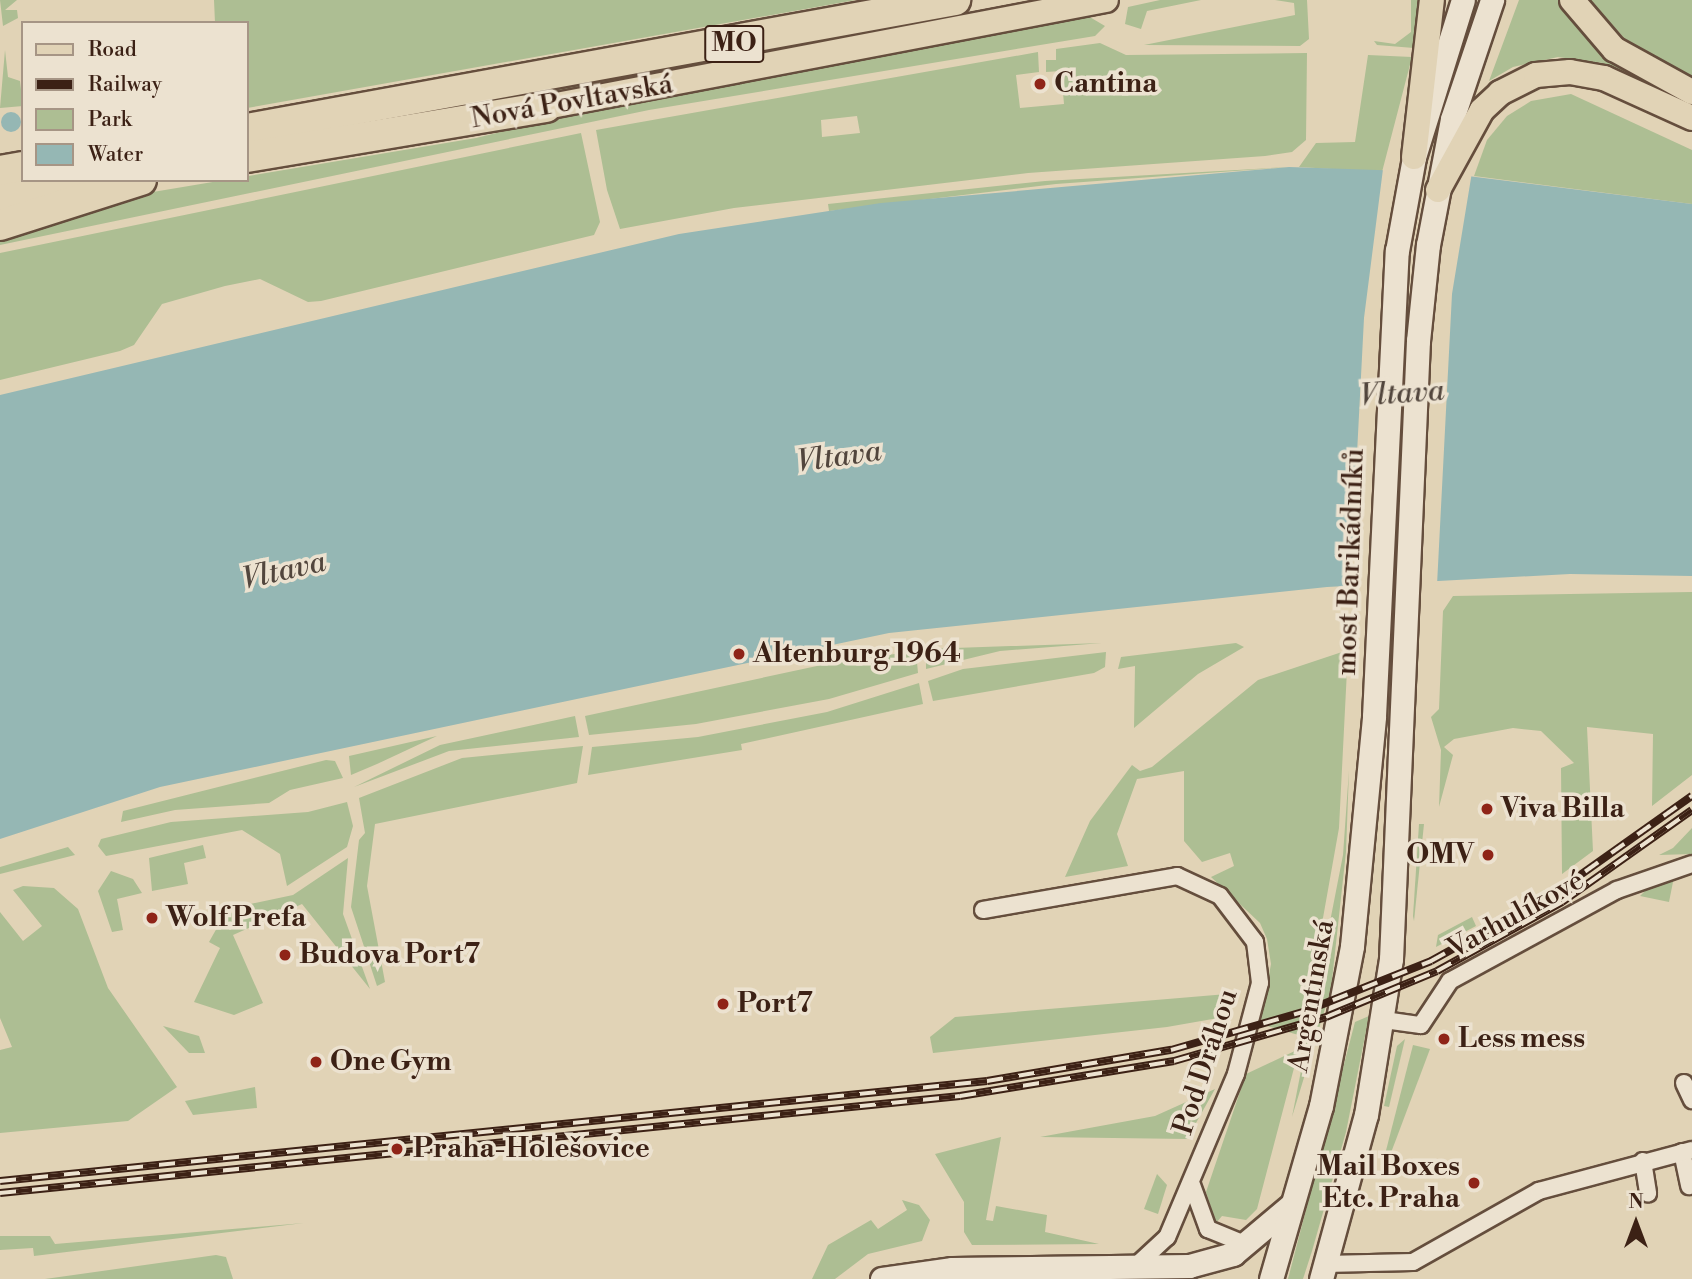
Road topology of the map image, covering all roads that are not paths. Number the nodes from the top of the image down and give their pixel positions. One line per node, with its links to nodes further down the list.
1 (955, 0): 7 (highway, Nová Povltavská / MO)
2 (1103, 0): 10 (main road, Nová Povltavská / MO)
3 (1432, 0): 16 (main road)
4 (1463, 0): 16 (main road, most Barikádníků)
5 (1492, 0): 21 (main road, most Barikádníků)
6 (1572, 0): 8 (main road)
7 (916, 5): 12 (highway, Nová Povltavská / MO)
8 (1662, 91): 9 (main road); 11 (main road); 21 (main road)
9 (1692, 92)
10 (546, 107): 15 (highway, Nová Povltavská / MO)
11 (1692, 118)
12 (248, 129)
13 (21, 156): 14 (highway)
14 (0, 157)
15 (248, 157)
16 (1414, 157): 24 (main road, most Barikádníků)
17 (21, 167): 18 (highway)
18 (0, 171)
19 (102, 182): 22 (highway)
20 (135, 182): 23 (highway)
21 (1438, 190): 27 (main road, most Barikádníků)
22 (0, 200)
23 (0, 225)
24 (1374, 716): 34 (main road, Argentinská)
25 (1692, 864): 27 (street, Varhulíkové)
26 (983, 910): 32 (street, Pod Dráhou)
27 (1384, 1020): 38 (main road)
28 (1684, 1083): 29 (street)
29 (1692, 1100)
30 (1687, 1151): 31 (street); 33 (street)
31 (1643, 1161): 35 (street); 38 (street)
32 (1192, 1185): 36 (street); 37 (street, Pod Dráhou)
33 (1689, 1186)
34 (1297, 1194): 36 (main road); 41 (main road, Argentinská)
35 (1648, 1194)
36 (1247, 1245): 37 (main road)
37 (1131, 1268): 39 (main road); 40 (main road)
38 (1323, 1272)
39 (882, 1279)
40 (1182, 1279)
41 (1271, 1279)

